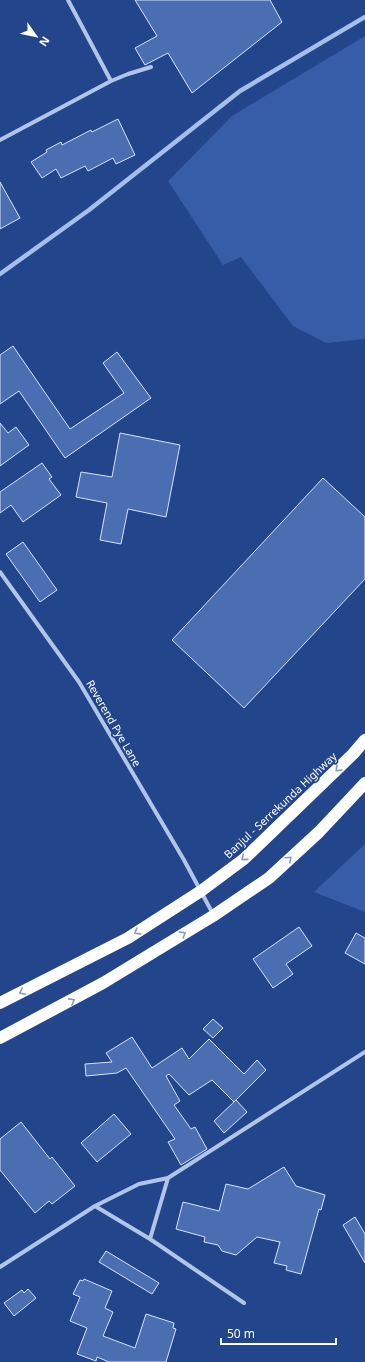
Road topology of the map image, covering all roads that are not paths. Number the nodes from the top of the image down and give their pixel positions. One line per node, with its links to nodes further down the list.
1 (68, 0): 3 (street)
2 (151, 67): 3 (street)
3 (111, 81): 4 (street)
4 (0, 140)
5 (0, 572): 8 (street, Reverend Pye Lane)
6 (365, 740): 8 (highway, Banjul - Serrekunda Highway, one-way to 8)
7 (365, 783): 9 (highway, one-way to 7)
8 (201, 892): 9 (street, Reverend Pye Lane); 10 (highway, Banjul - Serrekunda Highway, one-way to 10)
9 (213, 916): 11 (highway, one-way to 9)
10 (0, 1002)
11 (0, 1038)
12 (365, 1052): 13 (street)
13 (168, 1178): 14 (street); 15 (street)
14 (94, 1206): 15 (street); 16 (street)
15 (150, 1239): 17 (street)
16 (0, 1267)
17 (244, 1302)

